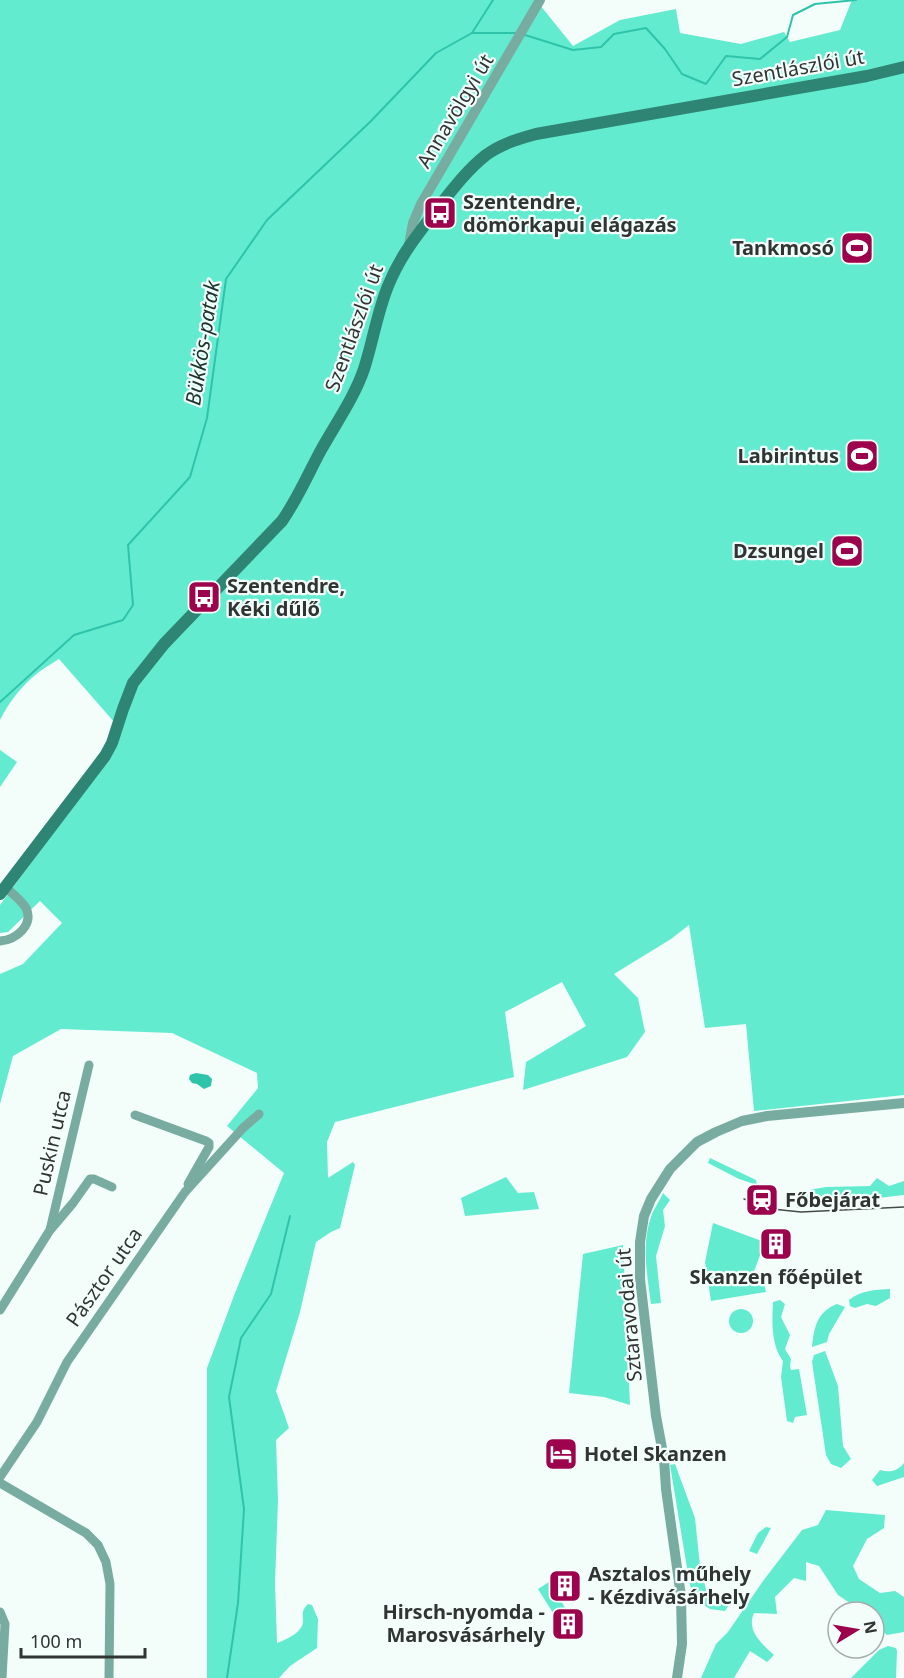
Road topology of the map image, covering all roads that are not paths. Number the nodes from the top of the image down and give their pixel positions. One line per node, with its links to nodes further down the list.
1 (540, 0): 3 (street, Annavölgyi út)
2 (904, 67): 3 (main road, Szentlászlói út)
3 (409, 244): 4 (main road, Szentlászlói út)
4 (3, 891): 5 (street)
5 (0, 941)
6 (89, 1065): 12 (street, Puskin utca)
7 (904, 1103): 21 (street, Sztaravodai út)
8 (259, 1114): 11 (street, Pásztor utca)
9 (135, 1115): 11 (street)
10 (112, 1187): 12 (street, Puskin utca)
11 (185, 1192): 16 (street, Pásztor utca)
12 (50, 1230): 14 (street, Puskin utca)
13 (0, 1289): 14 (street)
14 (10, 1295): 15 (street, Puskin utca)
15 (0, 1310)
16 (0, 1477)
17 (0, 1483): 20 (street)
18 (0, 1612): 19 (street)
19 (3, 1678)
20 (109, 1678)
21 (677, 1678)

